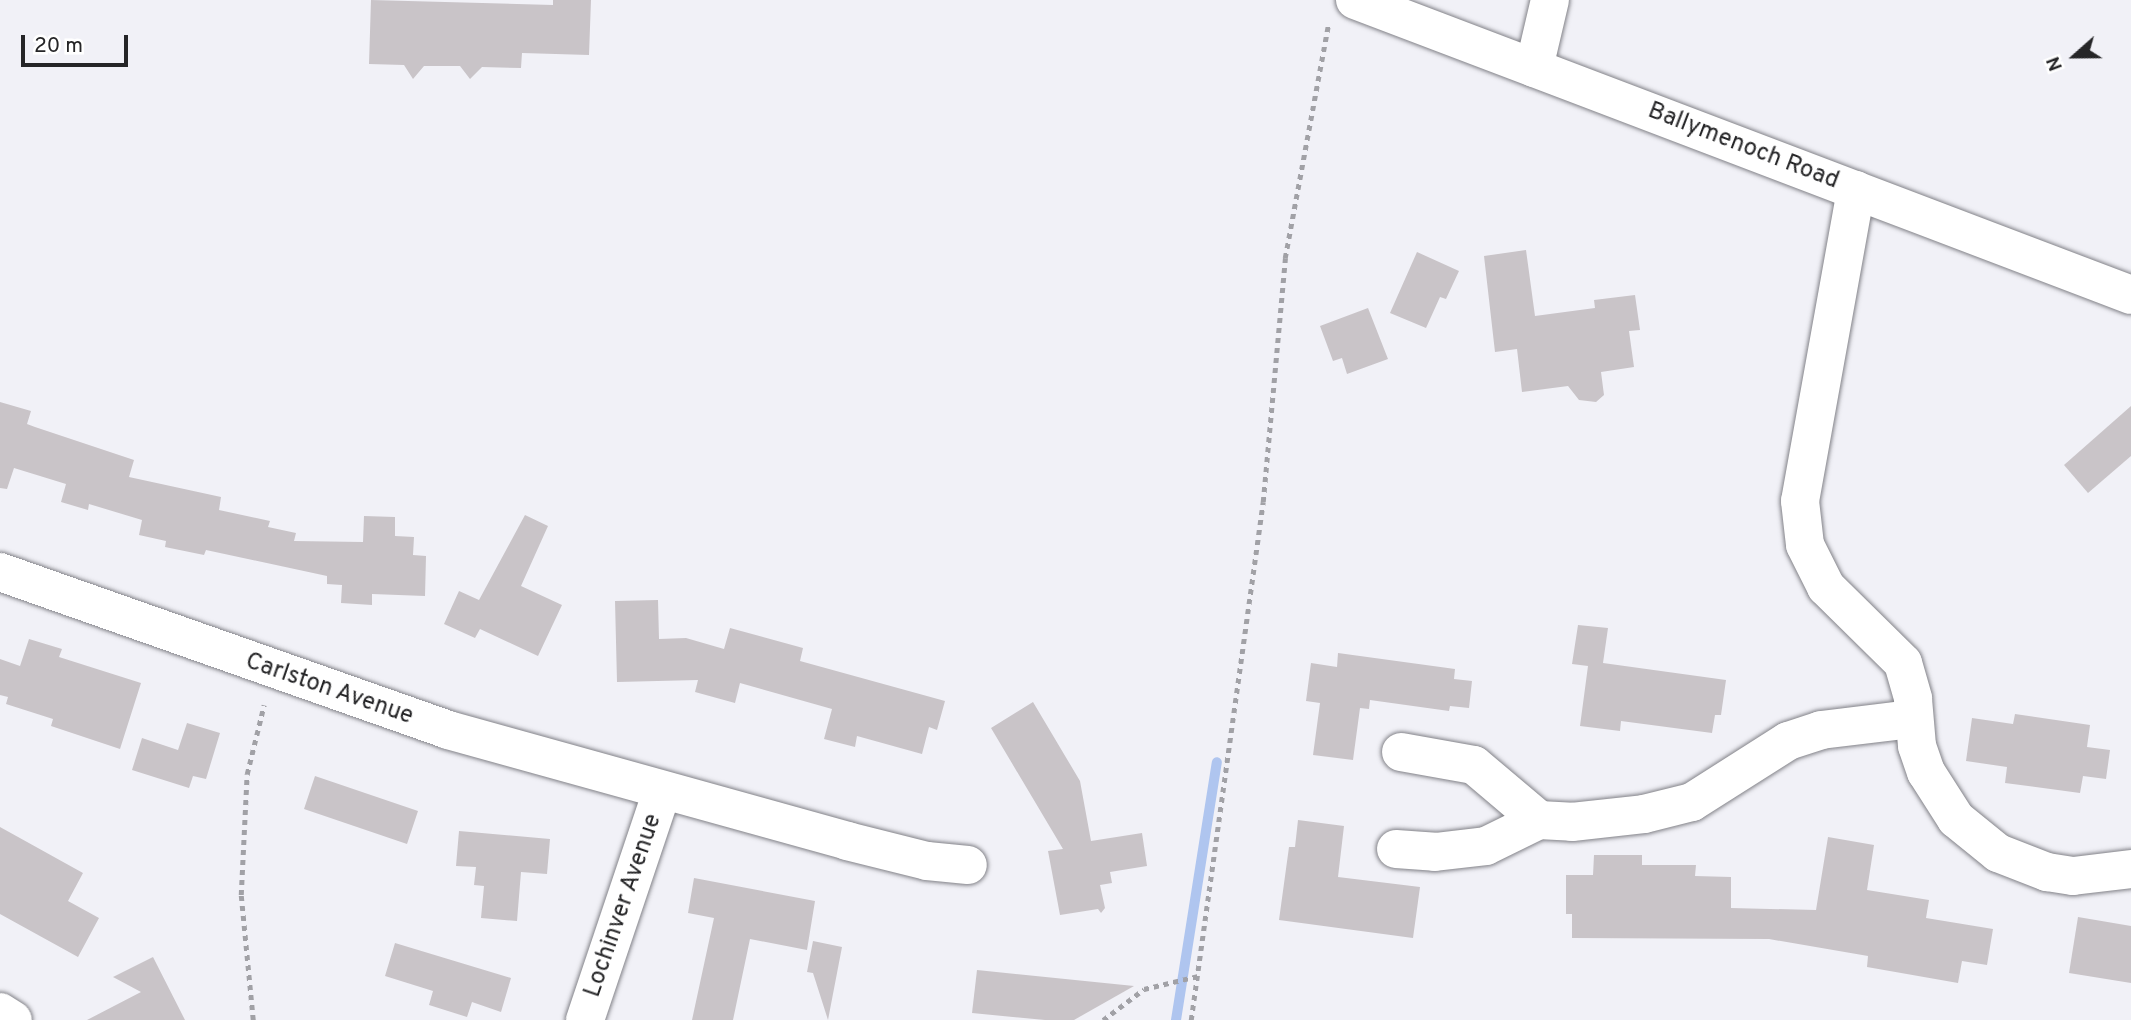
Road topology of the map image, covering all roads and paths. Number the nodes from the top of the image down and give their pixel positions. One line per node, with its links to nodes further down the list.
1 (1550, 0): 3 (street)
2 (1343, 7): 3 (street, Ballymenoch Road); 15 (path)
3 (1534, 68): 4 (street, Ballymenoch Road)
4 (1856, 190): 5 (street, Ballymenoch Road); 8 (street)
5 (2131, 295)
6 (0, 572): 7 (street, Carlston Avenue)
7 (273, 671): 10 (street, Carlston Avenue); 18 (path)
8 (1912, 719): 11 (street); 14 (street)
9 (1401, 752): 11 (street)
10 (662, 791): 13 (street, Carlston Avenue); 19 (street, Lochinver Avenue)
11 (1539, 820): 12 (street)
12 (1396, 849)
13 (968, 865)
14 (2131, 869)
15 (1199, 976): 20 (path); 21 (path)
16 (0, 1012): 17 (street)
17 (13, 1020)
18 (253, 1020)
19 (585, 1020)
20 (1102, 1020)
21 (1191, 1020)

